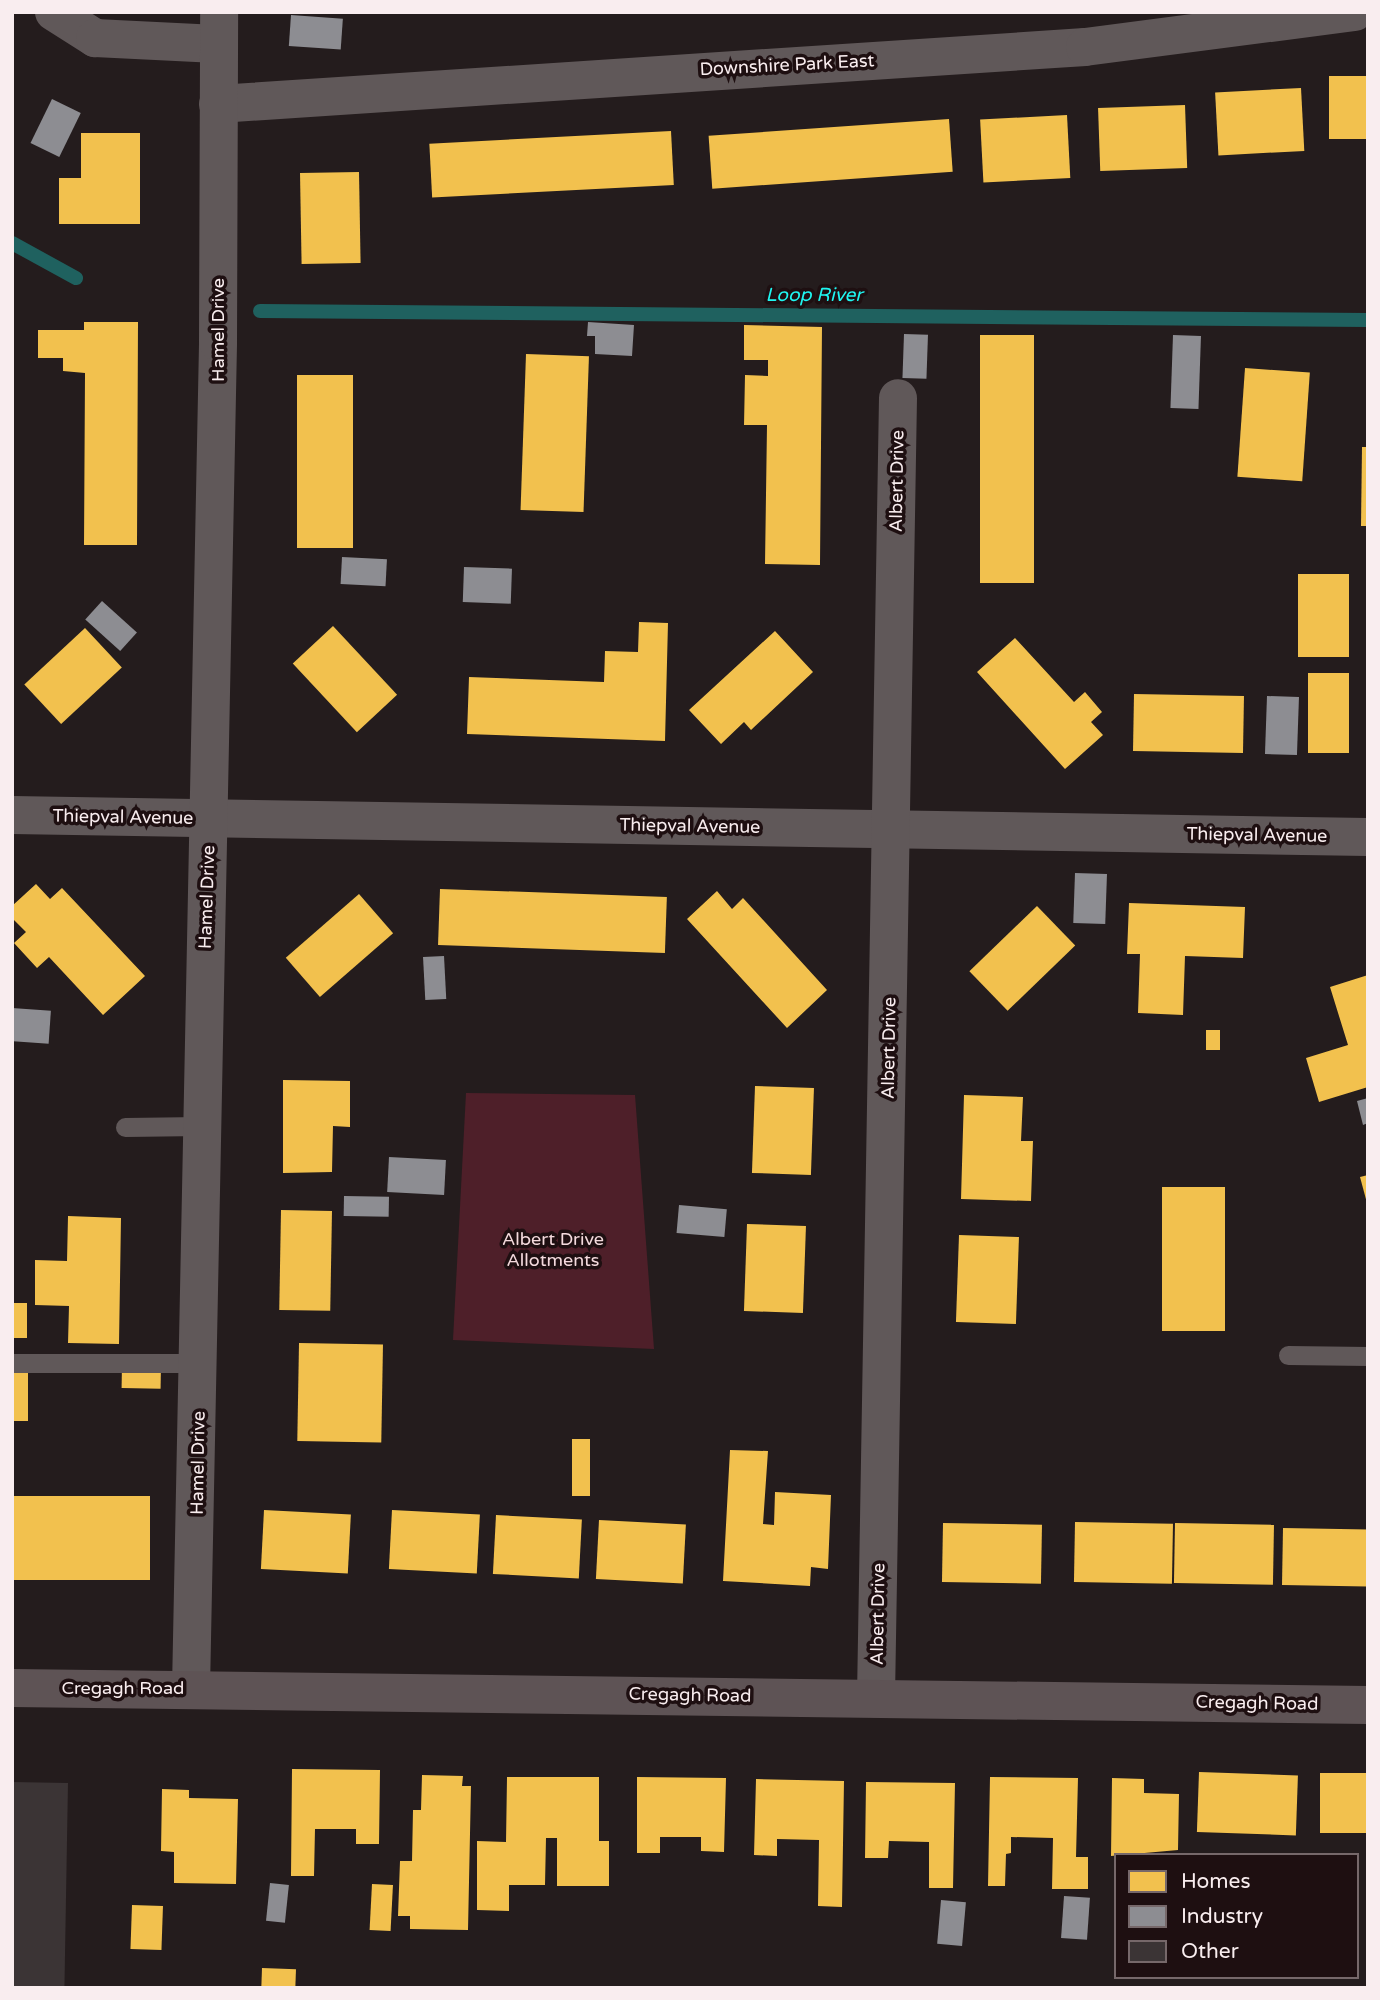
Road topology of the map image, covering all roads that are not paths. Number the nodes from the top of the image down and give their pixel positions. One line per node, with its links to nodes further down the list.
1 (54, 12): 3 (street)
2 (1355, 12): 4 (street, Downshire Park East)
3 (218, 28): 4 (street, Hamel Drive)
4 (218, 104): 7 (street, Hamel Drive)
5 (898, 398): 8 (street, Albert Drive)
6 (12, 815): 7 (street, Thiepval Avenue)
7 (209, 819): 8 (street, Thiepval Avenue); 10 (street, Hamel Drive)
8 (893, 828): 9 (street, Thiepval Avenue); 18 (street, Albert Drive)
9 (1368, 837)
10 (201, 1126): 11 (lane); 15 (street, Hamel Drive)
11 (125, 1127)
12 (1288, 1355): 13 (lane)
13 (1368, 1356)
14 (12, 1363): 15 (lane)
15 (200, 1363): 17 (street, Hamel Drive)
16 (12, 1688): 17 (street, Cregagh Road)
17 (191, 1689): 18 (street, Cregagh Road)
18 (876, 1697): 19 (street, Cregagh Road)
19 (1368, 1705)

